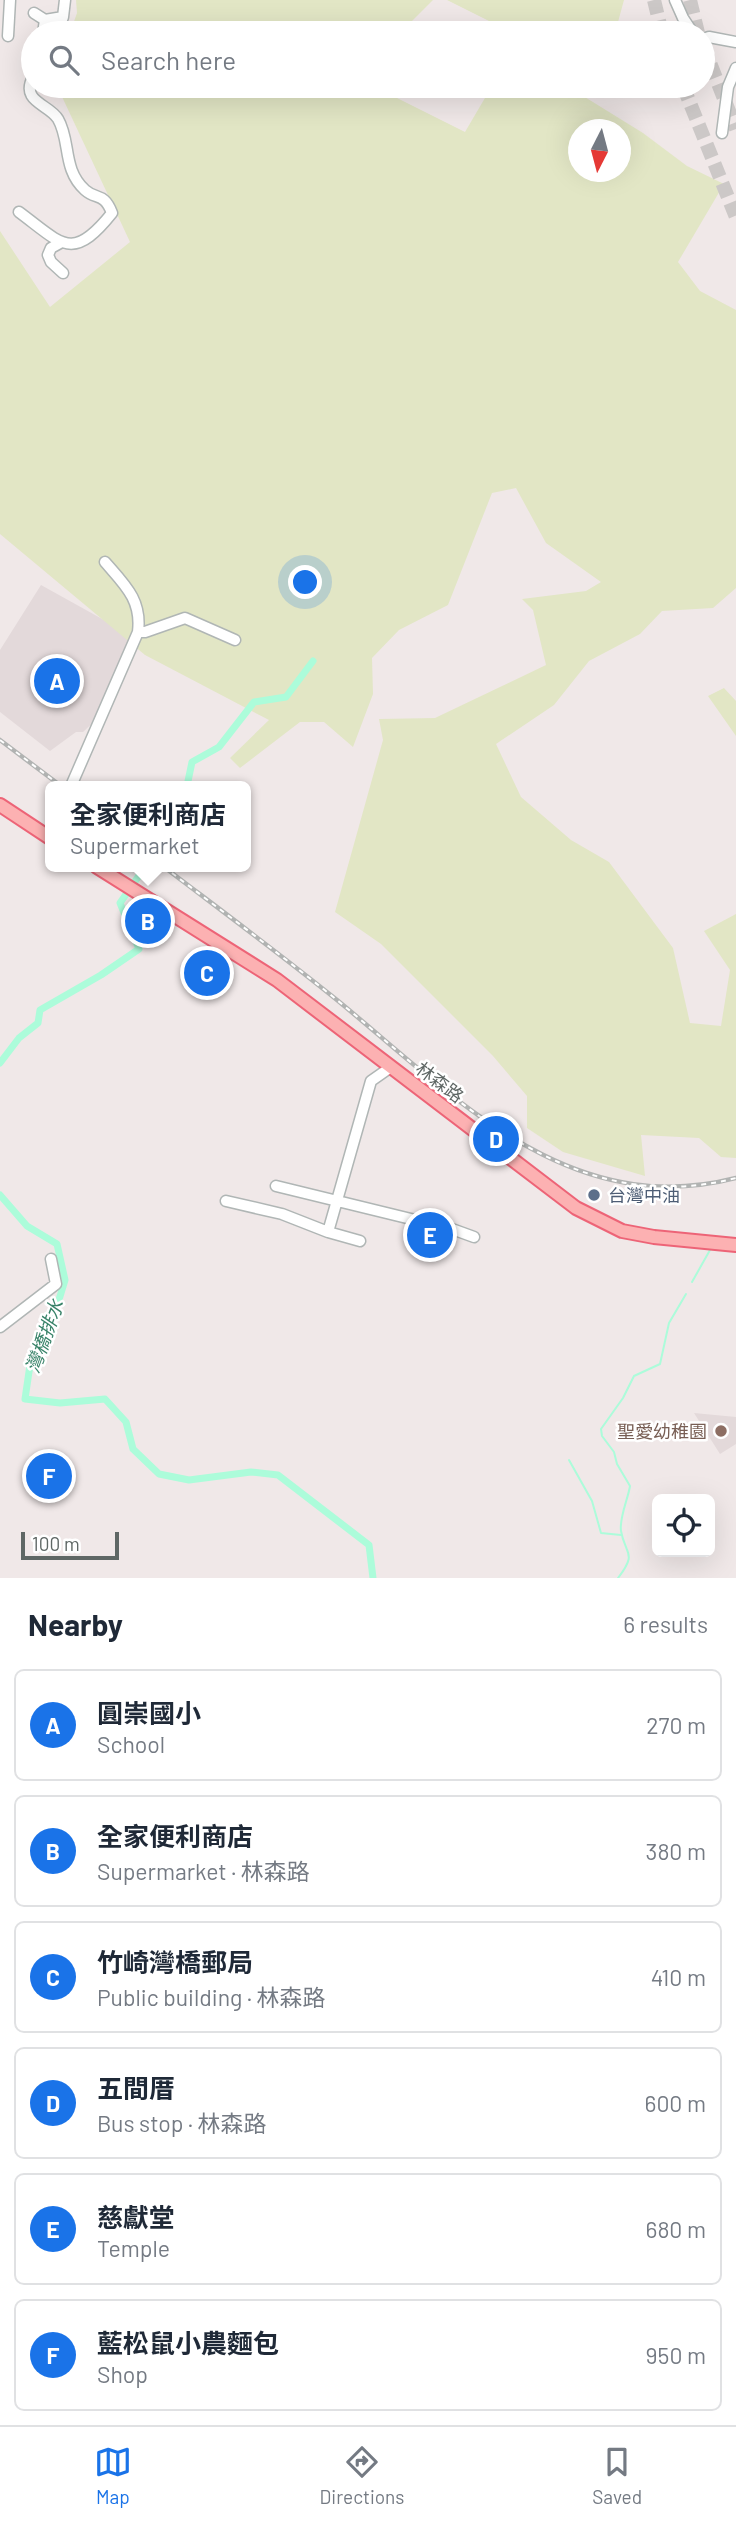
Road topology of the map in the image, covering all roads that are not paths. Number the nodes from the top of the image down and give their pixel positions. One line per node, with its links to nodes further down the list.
1 (10, 0): 9 (street)
2 (65, 0): 5 (street)
3 (676, 0): 8 (street)
4 (34, 13): 6 (street)
5 (63, 17): 6 (street); 7 (street)
6 (45, 20)
7 (62, 21)
8 (684, 21)
9 (8, 36)
10 (715, 38): 11 (street)
11 (736, 42)
12 (736, 68): 14 (street)
13 (34, 98): 16 (street)
14 (722, 133)
15 (19, 212): 16 (street)
16 (60, 243): 17 (street)
17 (63, 272)
18 (105, 562): 19 (street)
19 (138, 632): 20 (street); 21 (street)
20 (235, 640)
21 (73, 781)
22 (0, 805): 23 (main road)
23 (45, 830)
24 (105, 872): 25 (main road, 林森路)
25 (391, 1067): 28 (street); 32 (main road, 林森路)
26 (276, 1186): 28 (street)
27 (226, 1201): 29 (street)
28 (337, 1202): 29 (street); 30 (street)
29 (328, 1232): 31 (street)
30 (474, 1237)
31 (360, 1241)
32 (736, 1245)
33 (51, 1259): 34 (street)
34 (0, 1327)

